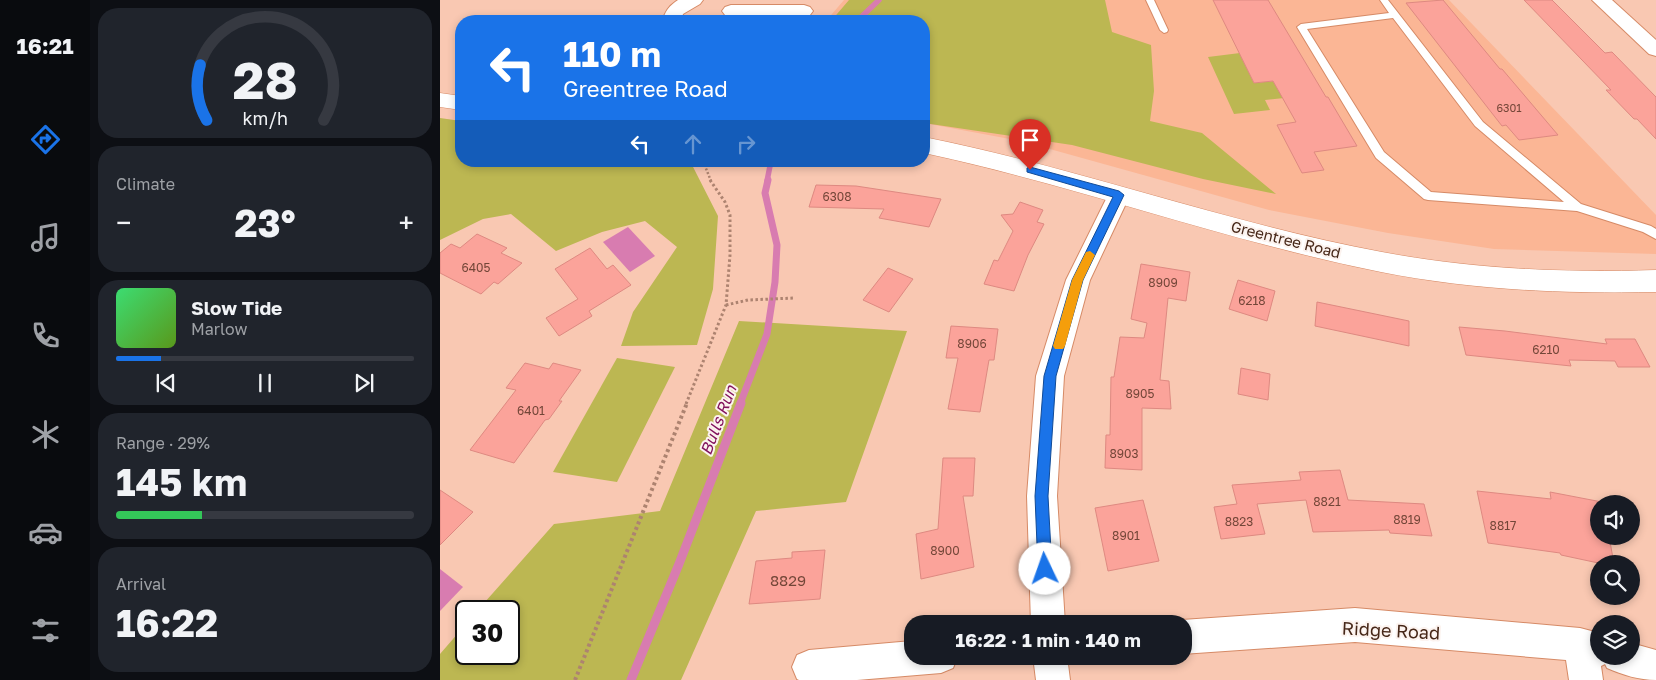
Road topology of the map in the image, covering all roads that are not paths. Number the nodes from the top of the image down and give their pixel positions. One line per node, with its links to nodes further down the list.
1 (694, 0): 7 (street)
2 (1150, 0): 9 (lane)
3 (1384, 0): 8 (lane)
4 (1601, 0): 10 (street)
5 (726, 11): 6 (street)
6 (803, 11)
7 (673, 15)
8 (1395, 15): 15 (lane); 15 (lane)
9 (1164, 30)
10 (1656, 50)
11 (440, 100): 12 (street)
12 (455, 102)
13 (930, 146): 14 (street, Greentree Road)
14 (1119, 195): 17 (street, Greentree Road); 18 (street)
15 (1577, 208): 16 (lane)
16 (1656, 236)
17 (1656, 281)
18 (1048, 615)
19 (1192, 636): 20 (street, Ridge Road)
20 (1590, 647): 27 (street)
21 (904, 659): 24 (street)
22 (1640, 662): 25 (street)
23 (1051, 665): 26 (street)
24 (809, 667)
25 (1656, 667)
26 (1053, 680)
27 (1586, 680)

